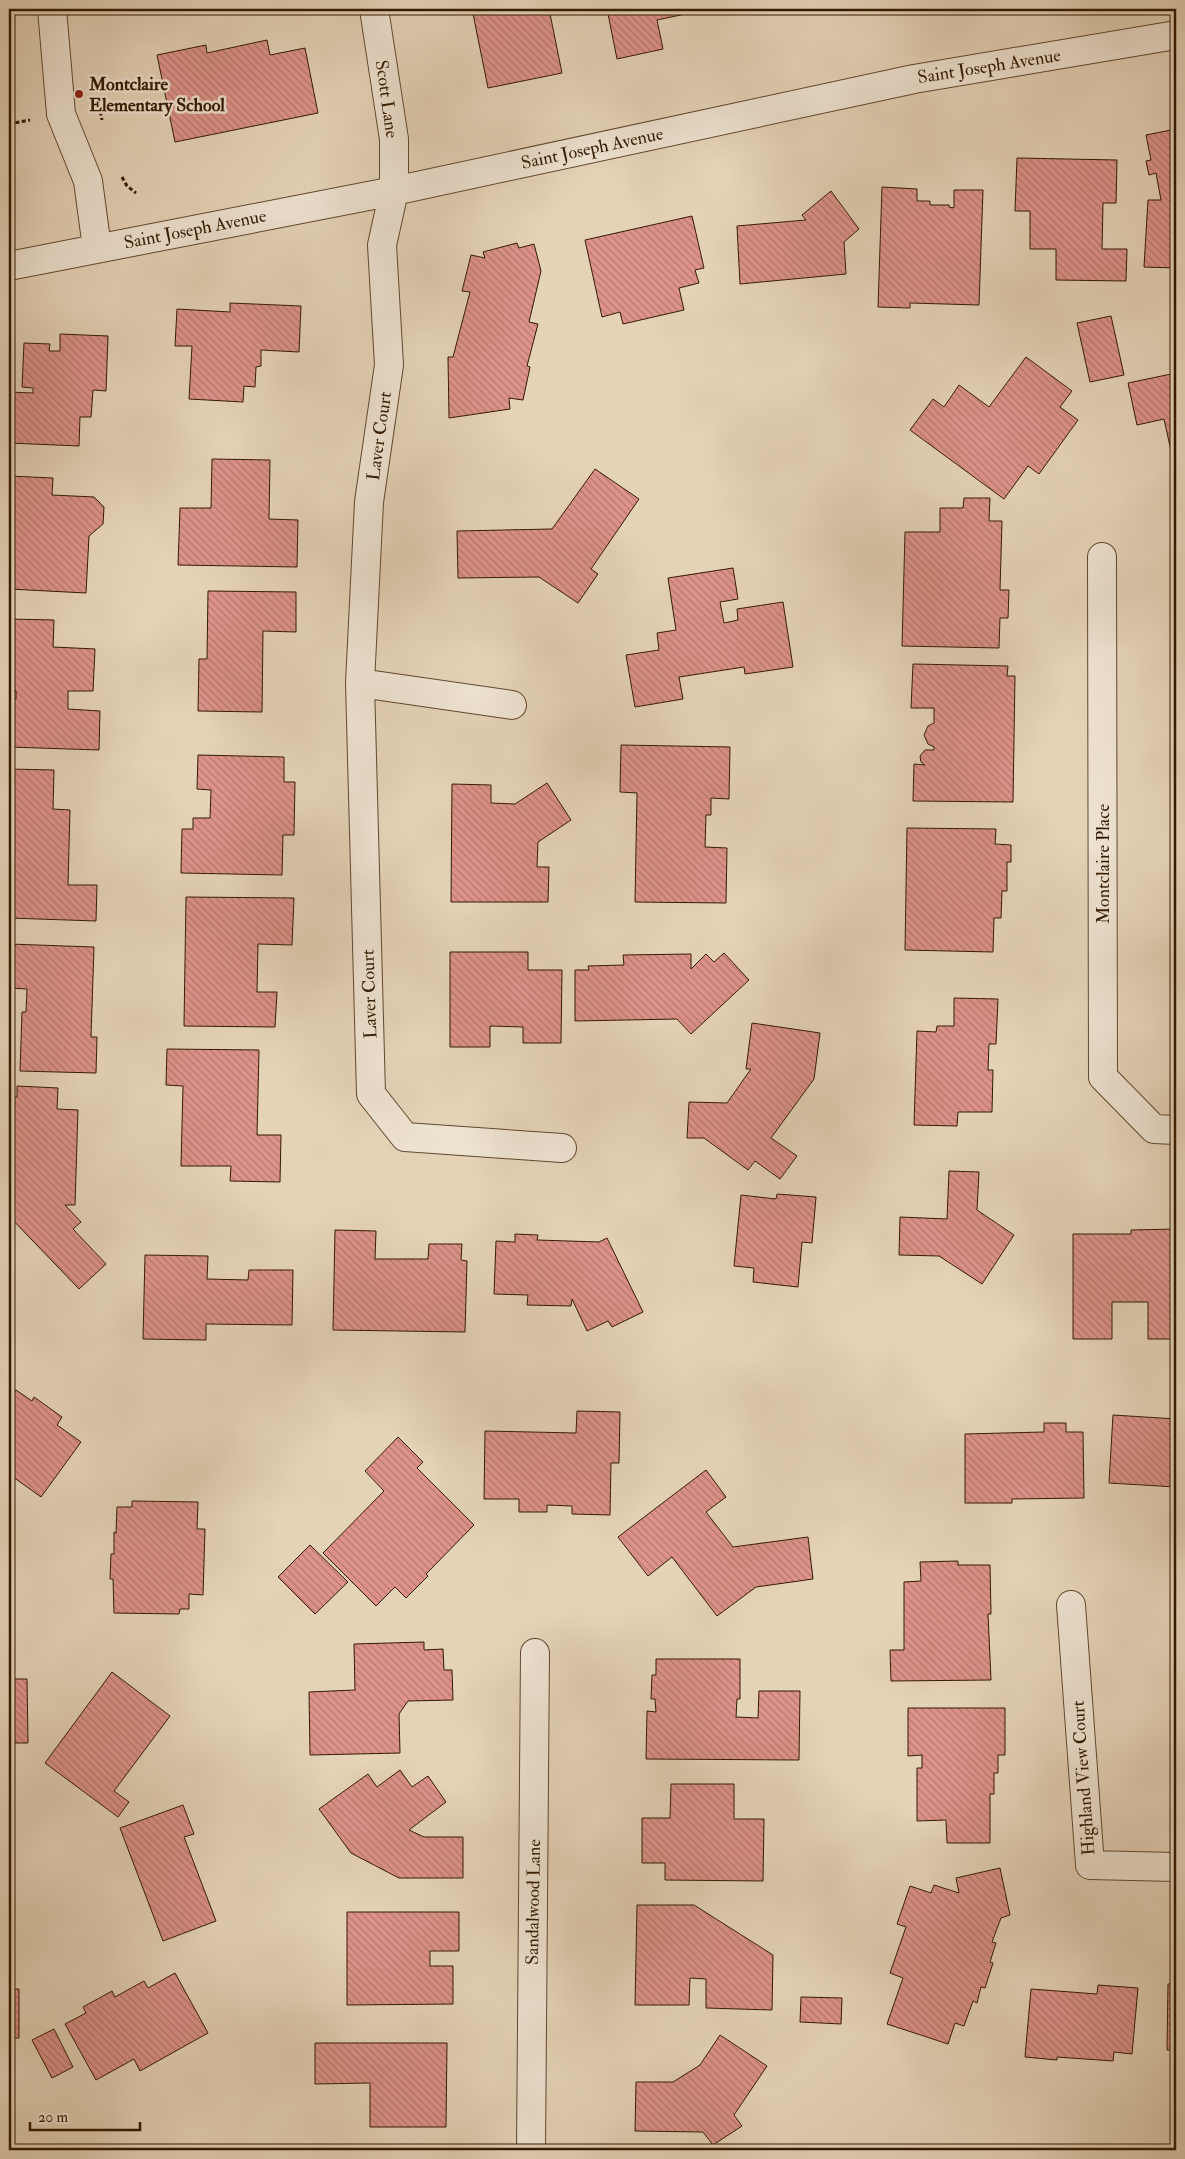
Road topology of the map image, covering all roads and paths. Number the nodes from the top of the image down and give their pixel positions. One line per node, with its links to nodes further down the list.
1 (52, 9): 5 (street)
2 (374, 9): 4 (street, Scott Lane)
3 (1176, 35): 4 (street, Saint Joseph Avenue)
4 (394, 190): 5 (street, Saint Joseph Avenue); 8 (street, Laver Court)
5 (96, 248): 6 (street, Saint Joseph Avenue)
6 (9, 266)
7 (1102, 556): 10 (street, Montclaire Place)
8 (360, 683): 9 (street); 11 (street, Laver Court)
9 (512, 705)
10 (1176, 1130)
11 (562, 1148)
12 (1071, 1605): 14 (street, Highland View Court)
13 (535, 1653): 15 (street, Sandalwood Lane)
14 (1176, 1867)
15 (531, 2150)

